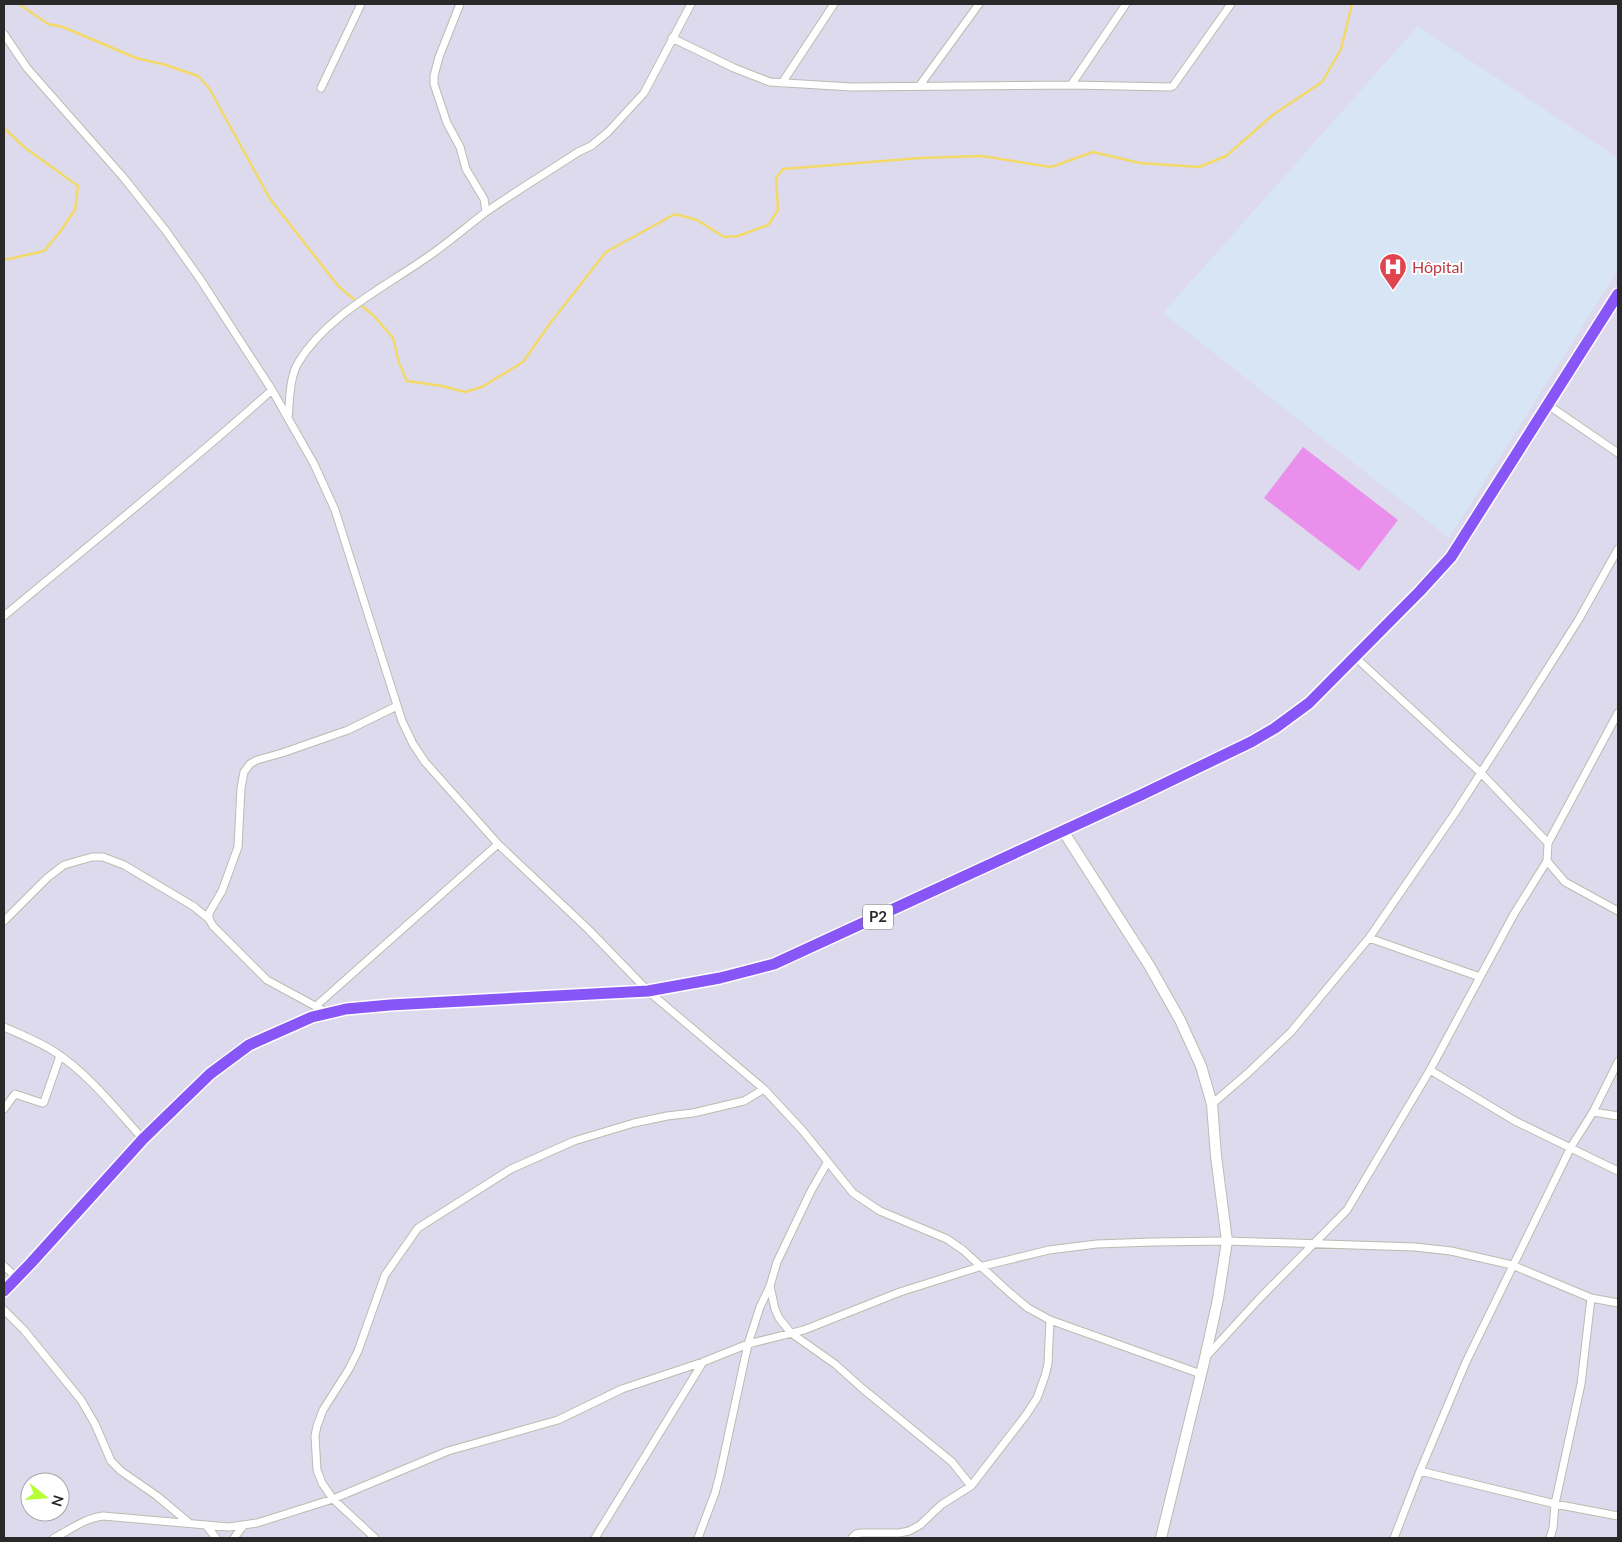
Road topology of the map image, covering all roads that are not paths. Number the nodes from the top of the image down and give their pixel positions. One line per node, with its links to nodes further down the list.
1 (361, 4): 13 (street)
2 (460, 4): 14 (street)
3 (691, 4): 9 (street)
4 (834, 4): 10 (street)
5 (979, 4): 11 (street)
6 (1126, 4): 12 (street)
7 (1230, 4): 12 (street)
8 (4, 34): 16 (street)
9 (672, 38): 10 (street); 14 (street)
10 (782, 82): 11 (street)
11 (920, 85): 12 (street)
12 (1071, 85)
13 (321, 88)
14 (486, 212): 18 (street)
15 (1618, 294): 17 (main road, P2)
16 (272, 390): 18 (street); 21 (street)
17 (1548, 405): 19 (street); 22 (main road, P2)
18 (288, 418): 23 (street)
19 (1618, 453)
20 (1618, 549): 25 (street)
21 (4, 616)
22 (1354, 656): 25 (street); 26 (main road, P2)
23 (397, 706): 28 (street); 31 (street)
24 (1618, 713): 27 (street)
25 (1481, 773): 27 (street); 33 (street)
26 (1063, 831): 35 (main road, P2); 43 (main road)
27 (1548, 843): 29 (street)
28 (498, 844): 35 (street); 36 (street)
29 (1547, 861): 30 (street); 34 (street)
30 (1618, 910)
31 (209, 920): 32 (street); 36 (street)
32 (4, 921)
33 (1369, 938): 34 (street); 43 (street)
34 (1480, 977): 41 (street)
35 (648, 991): 37 (main road, P2); 42 (street)
36 (316, 1006): 37 (street)
37 (328, 1013): 47 (main road, P2)
38 (4, 1026): 39 (street)
39 (60, 1056): 44 (street); 47 (street)
40 (1618, 1062): 45 (street)
41 (1430, 1070): 48 (street); 52 (street)
42 (764, 1089): 49 (street); 70 (street)
43 (1212, 1104): 51 (main road)
44 (4, 1109)
45 (1593, 1112): 46 (street); 48 (street)
46 (1618, 1116)
47 (143, 1139): 56 (main road, P2)
48 (1571, 1147): 50 (street); 53 (street)
49 (827, 1163): 55 (street); 57 (street)
50 (1618, 1171)
51 (1227, 1241): 52 (street); 55 (street); 65 (main road)
52 (1312, 1244): 53 (street); 65 (street)
53 (1512, 1265): 59 (street); 68 (street)
54 (4, 1266): 56 (street)
55 (979, 1267): 62 (street); 63 (street)
56 (17, 1278): 58 (main road, P2)
57 (770, 1286): 63 (street); 64 (street)
58 (4, 1291)
59 (1591, 1298): 60 (street); 71 (street)
60 (1618, 1303)
61 (4, 1310): 73 (street)
62 (1050, 1320): 67 (street); 69 (street)
63 (791, 1333): 64 (street); 69 (street)
64 (748, 1344): 66 (street); 81 (street)
65 (1205, 1358): 67 (main road)
66 (703, 1362): 70 (street); 80 (street)
67 (1201, 1374): 83 (main road)
68 (1420, 1471): 71 (street); 84 (street)
69 (971, 1486): 82 (street)
70 (332, 1499): 75 (street); 79 (street)
71 (1555, 1504): 72 (street); 85 (street)
72 (1618, 1516)
73 (190, 1523): 74 (street); 76 (street)
74 (206, 1525): 75 (street); 77 (street)
75 (243, 1526): 78 (street)
76 (54, 1538)
77 (216, 1538)
78 (234, 1538)
79 (375, 1538)
80 (595, 1538)
81 (698, 1538)
82 (852, 1538)
83 (1161, 1538)
84 (1394, 1538)
85 (1550, 1538)

